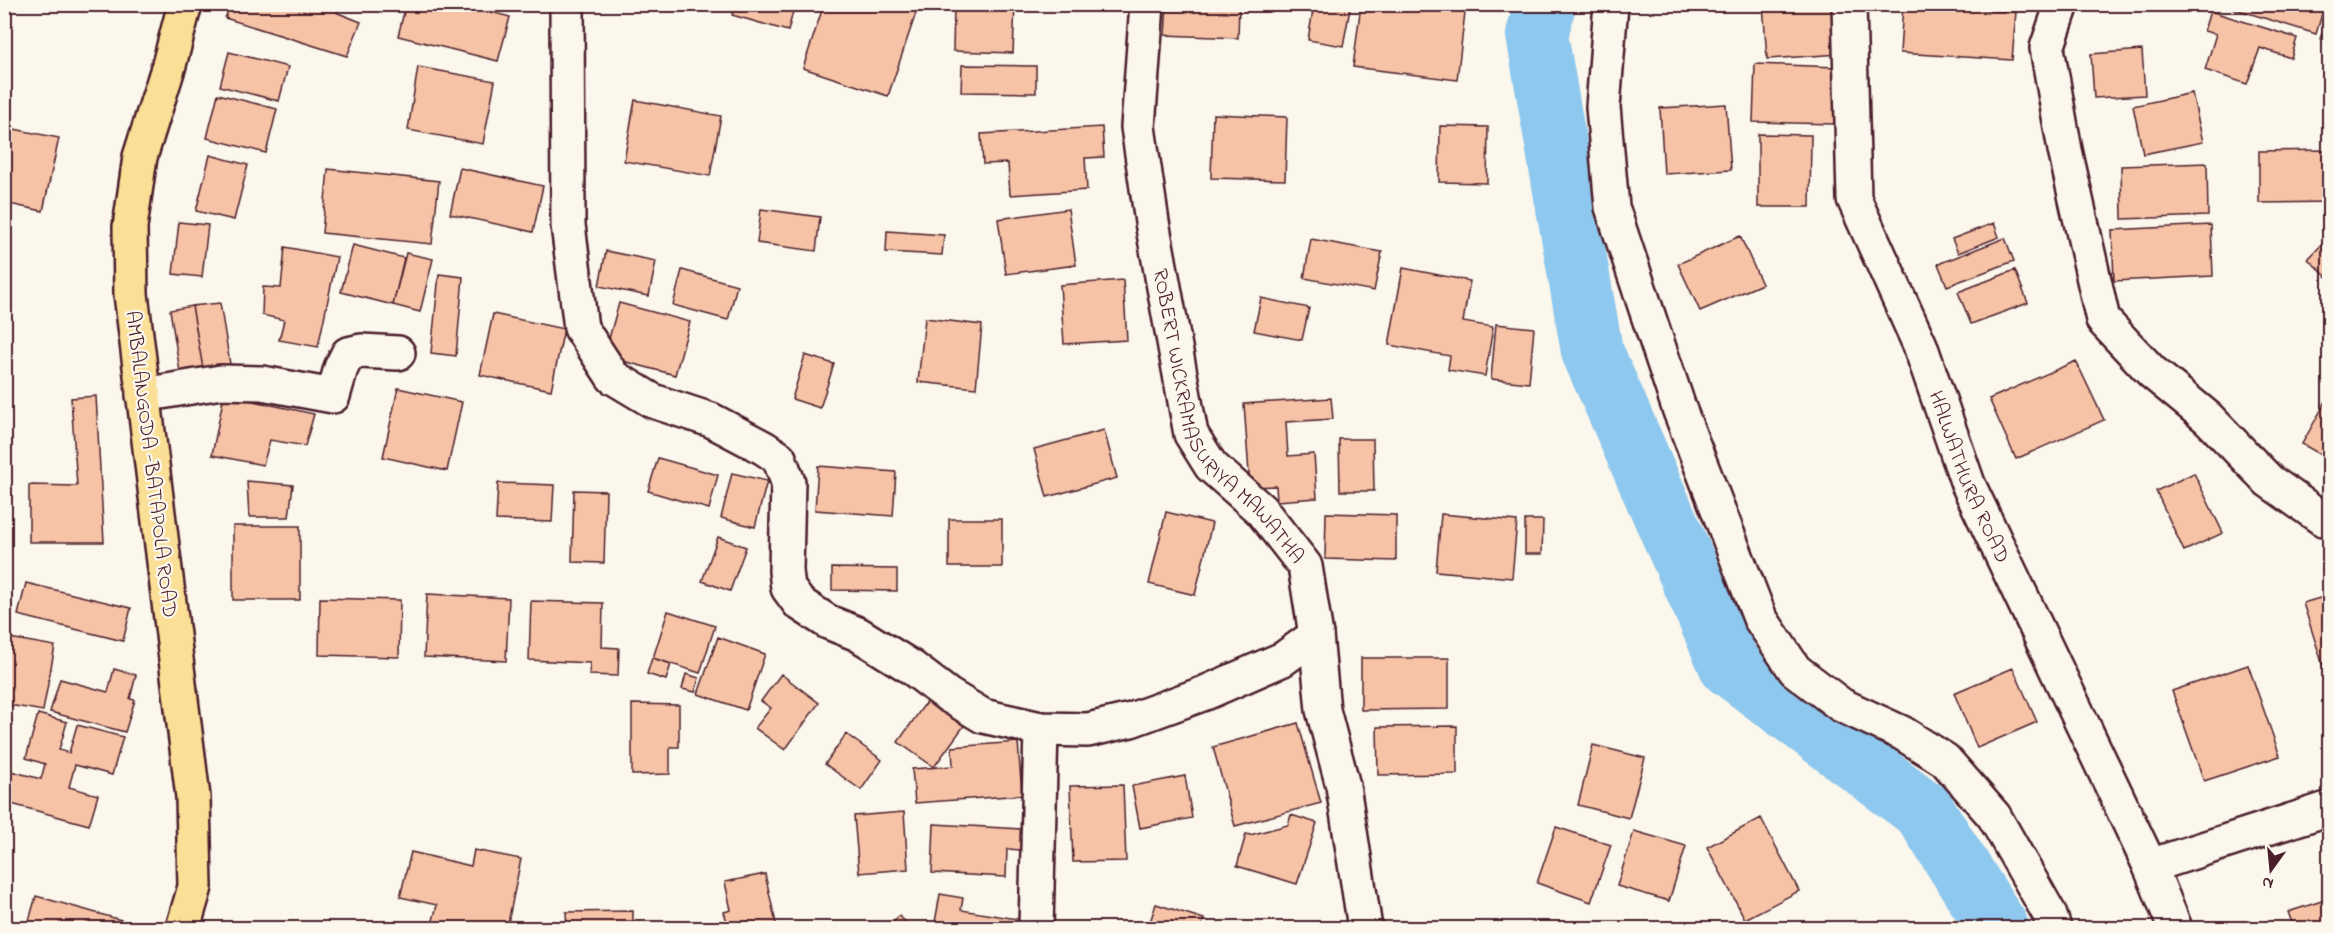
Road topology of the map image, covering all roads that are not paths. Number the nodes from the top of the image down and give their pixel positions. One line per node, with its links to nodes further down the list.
1 (185, 4): 8 (main road, AMBALANGODA -BATAPOLA ROAD)
2 (567, 4): 11 (street)
3 (1147, 4): 10 (street, ROBERT WICKRAMASURIYA MAWATHA)
4 (1611, 4): 17 (street)
5 (1849, 4): 13 (street, HALWATHURA ROAD)
6 (2062, 4): 9 (street)
7 (398, 353): 8 (street)
8 (143, 395): 14 (main road, AMBALANGODA -BATAPOLA ROAD)
9 (2330, 520)
10 (1316, 634): 11 (street); 16 (street, ROBERT WICKRAMASURIYA MAWATHA)
11 (1041, 729): 15 (street)
12 (2330, 808): 13 (street)
13 (2151, 866): 18 (street, HALWATHURA ROAD)
14 (183, 928)
15 (1036, 928)
16 (1365, 928)
17 (2054, 928)
18 (2175, 928)

